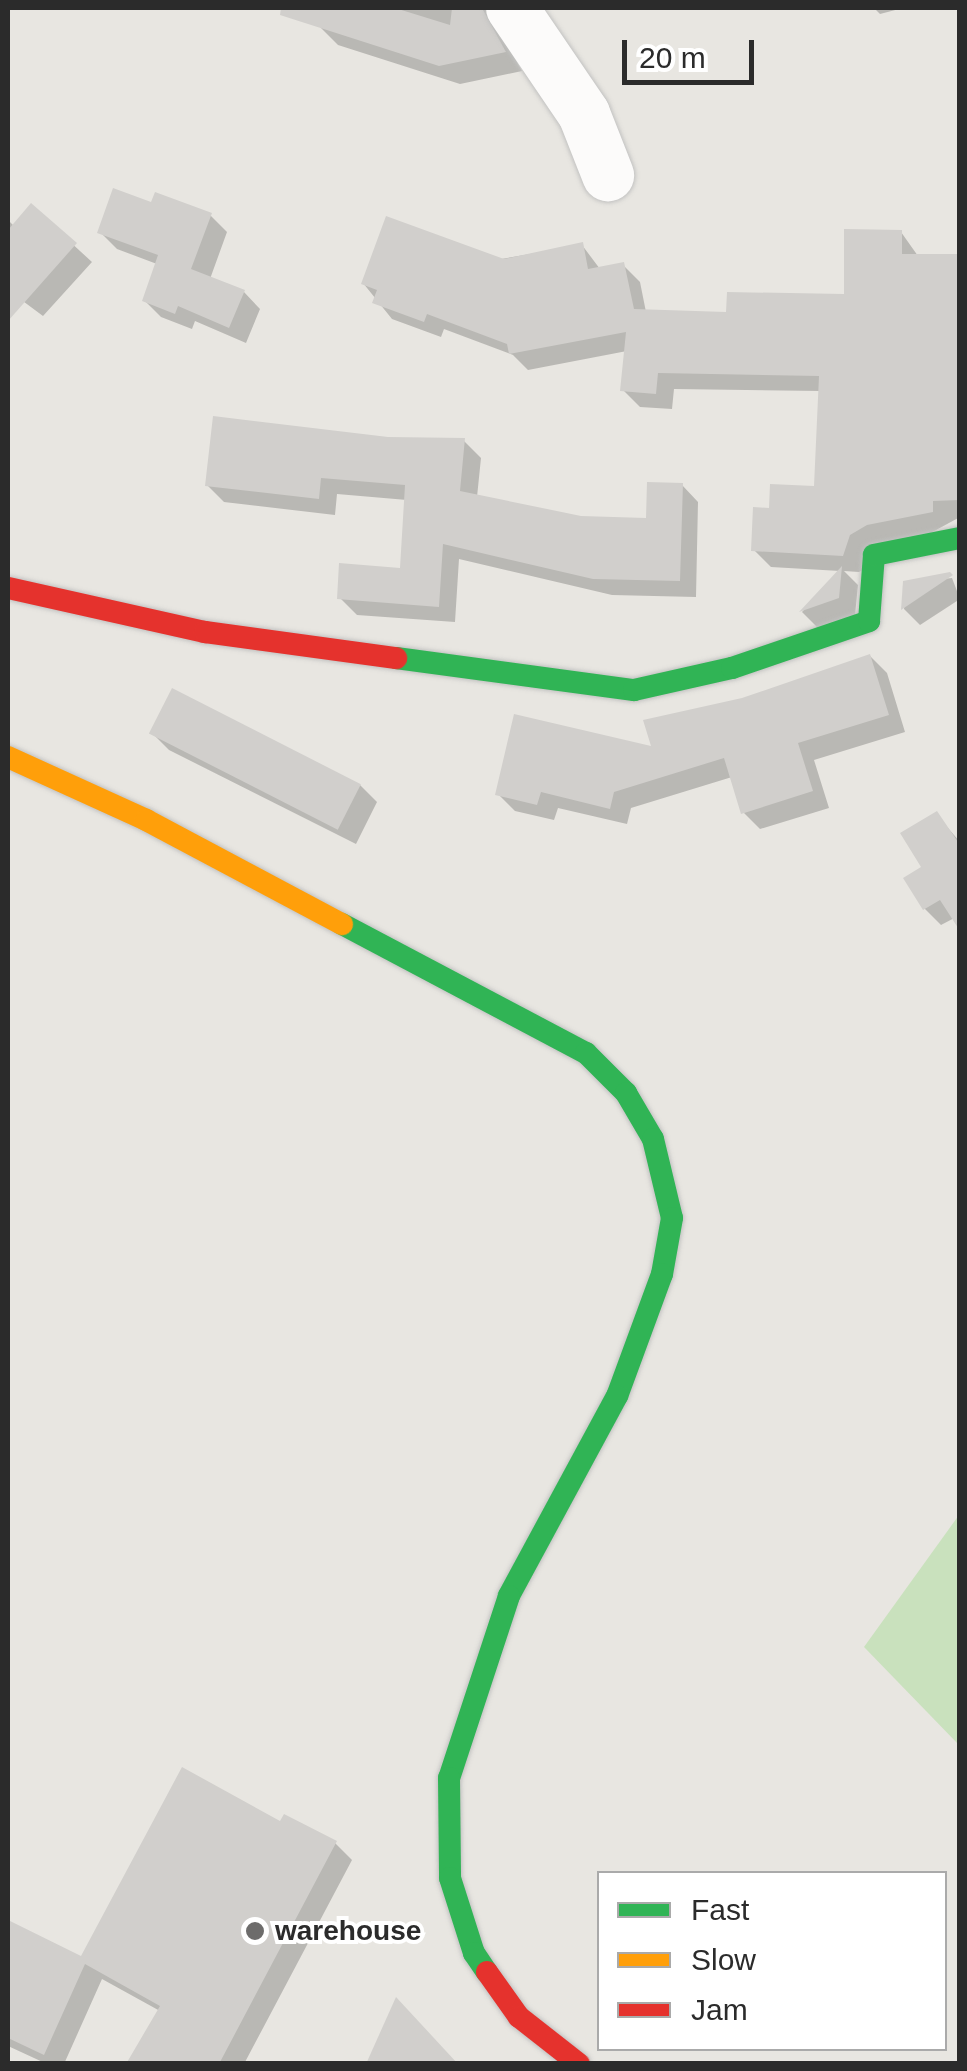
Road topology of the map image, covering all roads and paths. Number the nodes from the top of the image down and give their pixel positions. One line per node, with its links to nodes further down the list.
1 (512, 8): 2 (street)
2 (608, 175)
3 (960, 538): 4 (street)
4 (8, 588)
5 (8, 757): 6 (street)
6 (579, 2064)

